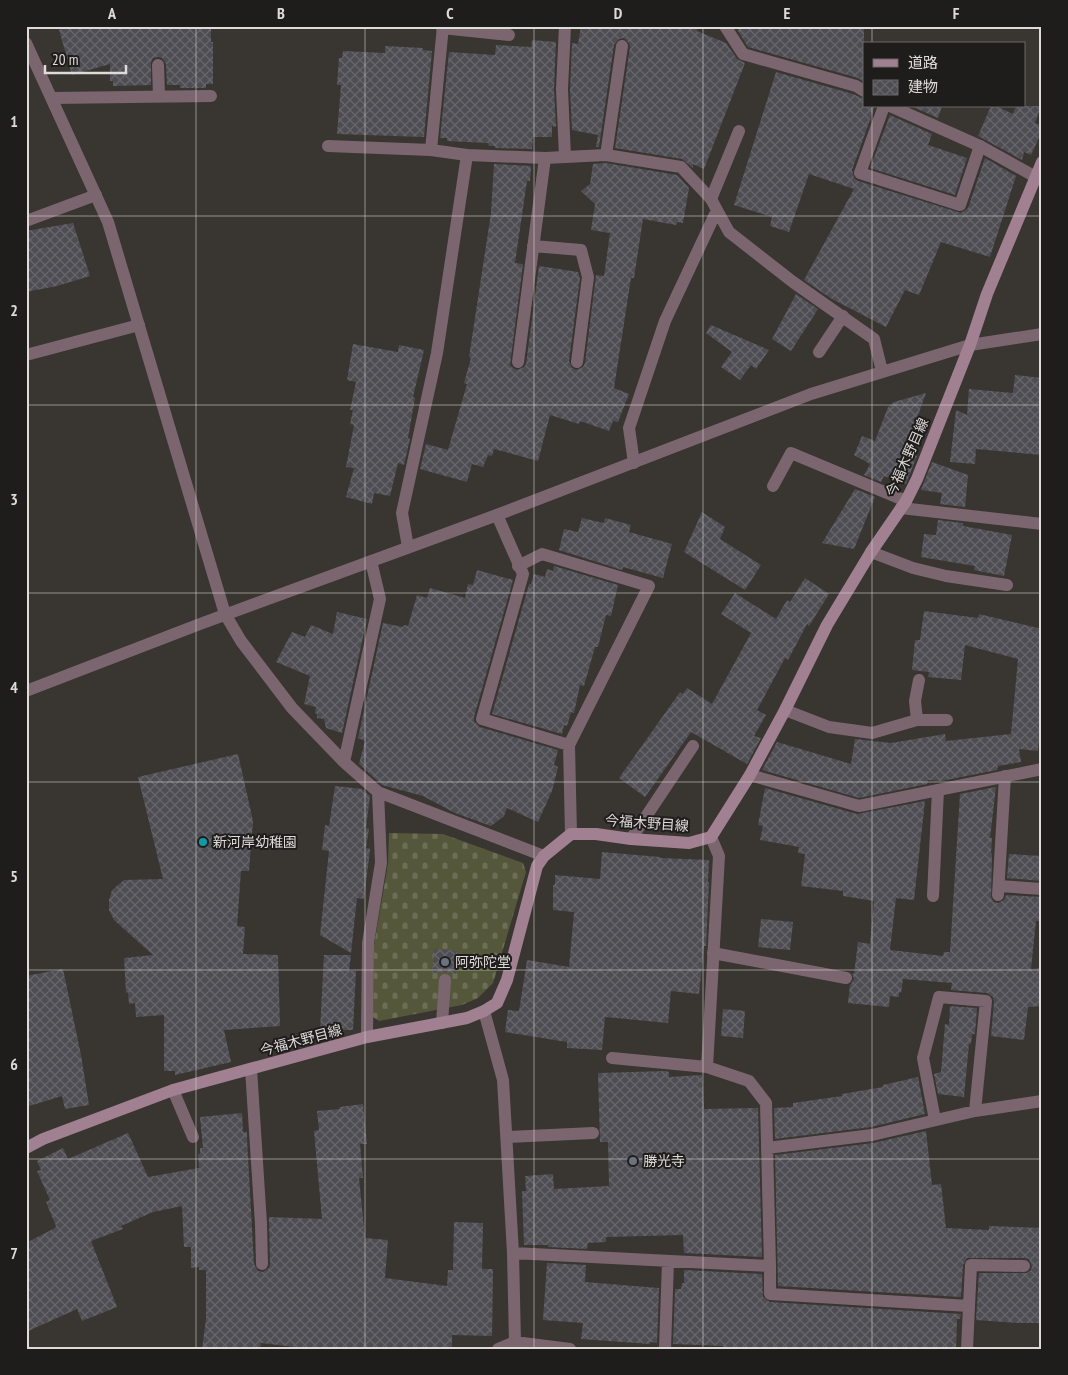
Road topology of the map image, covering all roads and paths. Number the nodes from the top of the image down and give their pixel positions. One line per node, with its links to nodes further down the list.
1 (565, 26): 20 (street)
2 (725, 26): 8 (street)
3 (442, 27): 4 (street); 17 (street)
4 (508, 34)
5 (26, 42): 11 (street)
6 (622, 46): 19 (street)
7 (158, 65): 9 (street)
8 (863, 90)
9 (159, 96): 10 (street); 11 (street)
10 (211, 96)
11 (52, 98): 24 (street)
12 (883, 108): 16 (street)
13 (894, 108): 16 (street)
14 (739, 131): 25 (street)
15 (328, 146): 17 (street)
16 (980, 146): 23 (street)
17 (431, 150): 18 (street)
18 (467, 154): 21 (street); 42 (street)
19 (606, 155): 20 (street); 25 (street)
20 (565, 157): 21 (street)
21 (545, 158): 27 (street)
22 (1042, 162): 23 (main road, 今福木野目線)
23 (1038, 177): 31 (main road, 今福木野目線)
24 (96, 195): 26 (street); 29 (street)
25 (714, 205): 28 (street); 37 (street)
26 (26, 221)
27 (533, 246): 34 (street); 35 (street)
28 (844, 316): 32 (street); 36 (street)
29 (139, 325): 33 (street); 47 (street)
30 (1042, 334): 31 (street)
31 (970, 345): 36 (street); 39 (main road, 今福木野目線)
32 (819, 352)
33 (26, 355)
34 (518, 362)
35 (577, 362)
36 (882, 371): 37 (street)
37 (634, 463): 40 (street)
38 (774, 486): 39 (street)
39 (904, 505): 41 (street); 43 (main road, 今福木野目線)
40 (496, 515): 42 (street); 45 (street)
41 (1042, 524)
42 (408, 547): 44 (street)
43 (872, 552): 46 (street); 50 (main road, 今福木野目線)
44 (371, 561): 47 (street); 55 (street)
45 (518, 566): 53 (street); 53 (street)
46 (1007, 585)
47 (225, 614): 49 (street); 55 (street)
48 (919, 680): 51 (street)
49 (26, 691)
50 (785, 710): 51 (street); 57 (main road, 今福木野目線)
51 (916, 720): 52 (street)
52 (947, 720)
53 (569, 744): 61 (street)
54 (694, 746): 63 (street)
55 (344, 762): 60 (street)
56 (1042, 769): 58 (street)
57 (750, 775): 59 (street); 62 (main road, 今福木野目線)
58 (1005, 776): 59 (street); 65 (street)
59 (938, 790): 66 (street)
60 (378, 792): 64 (street); 72 (street)
61 (572, 834): 63 (main road, 今福木野目線); 64 (main road, 今福木野目線)
62 (710, 837): 63 (main road, 今福木野目線); 67 (street)
63 (630, 839)
64 (544, 856): 70 (main road, 今福木野目線)
65 (1042, 889)
66 (933, 896)
67 (714, 953): 68 (street); 74 (street)
68 (846, 978)
69 (445, 980): 71 (street)
70 (484, 1011): 71 (main road, 今福木野目線); 82 (street)
71 (442, 1023): 72 (main road, 今福木野目線)
72 (367, 1038): 75 (main road, 今福木野目線)
73 (612, 1058): 74 (street)
74 (707, 1067): 84 (street)
75 (251, 1069): 76 (main road, 今福木野目線); 87 (street)
76 (173, 1090): 81 (street); 83 (main road, 今福木野目線)
77 (1042, 1101): 78 (street)
78 (975, 1111): 79 (street); 79 (street)
79 (934, 1120): 84 (street)
80 (593, 1133): 82 (street)
81 (193, 1137)
82 (506, 1137): 85 (street)
83 (26, 1148)
84 (767, 1148): 88 (street)
85 (513, 1253): 86 (street); 91 (street)
86 (668, 1261): 88 (street); 94 (street)
87 (262, 1264)
88 (770, 1266): 90 (street)
89 (1024, 1266): 90 (street)
90 (969, 1306): 95 (street)
91 (515, 1342): 92 (street); 93 (street)
92 (498, 1349)
93 (570, 1349)
94 (665, 1349)
95 (968, 1349)

